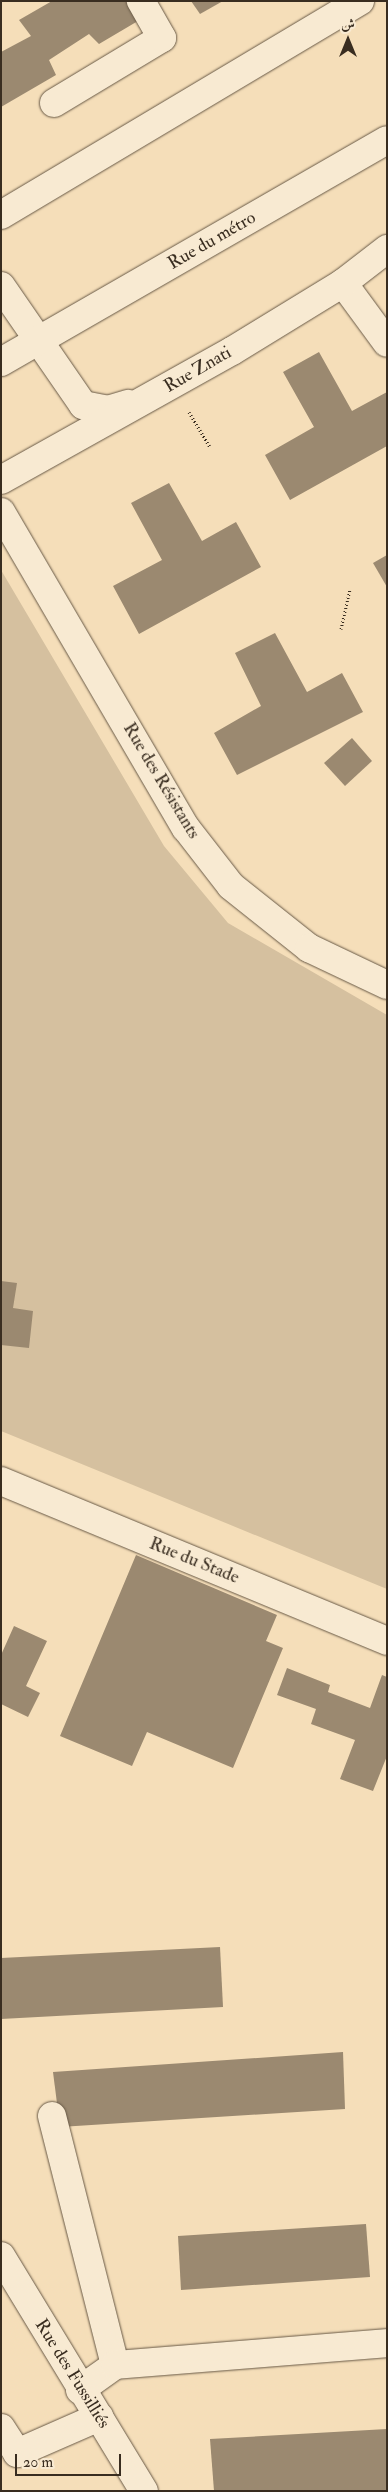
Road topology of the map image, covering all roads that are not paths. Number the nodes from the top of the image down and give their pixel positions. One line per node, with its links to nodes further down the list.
1 (141, 1): 3 (street)
2 (360, 1): 5 (street)
3 (54, 103)
4 (387, 140): 10 (street, Rue du métro)
5 (1, 215)
6 (387, 249): 7 (street, Rue Znati)
7 (343, 283): 9 (street); 12 (street, Rue Znati)
8 (1, 286): 10 (street)
9 (387, 342)
10 (37, 343): 11 (street, Rue du métro); 12 (street)
11 (1, 362)
12 (150, 397): 13 (street, Rue Znati)
13 (1, 480)
14 (1, 512): 15 (street, Rue des Résistants)
15 (387, 985)
16 (1, 1481): 17 (street, Rue du Stade)
17 (387, 1641)
18 (52, 2116): 21 (street)
19 (1, 2256): 22 (street, Rue des Fussilliés)
20 (387, 2343): 21 (street)
21 (115, 2365): 22 (street)
22 (80, 2390): 23 (street, Rue des Fussilliés)
23 (99, 2418): 24 (street); 25 (street, Rue des Fussilliés)
24 (1, 2428)
25 (144, 2491)

